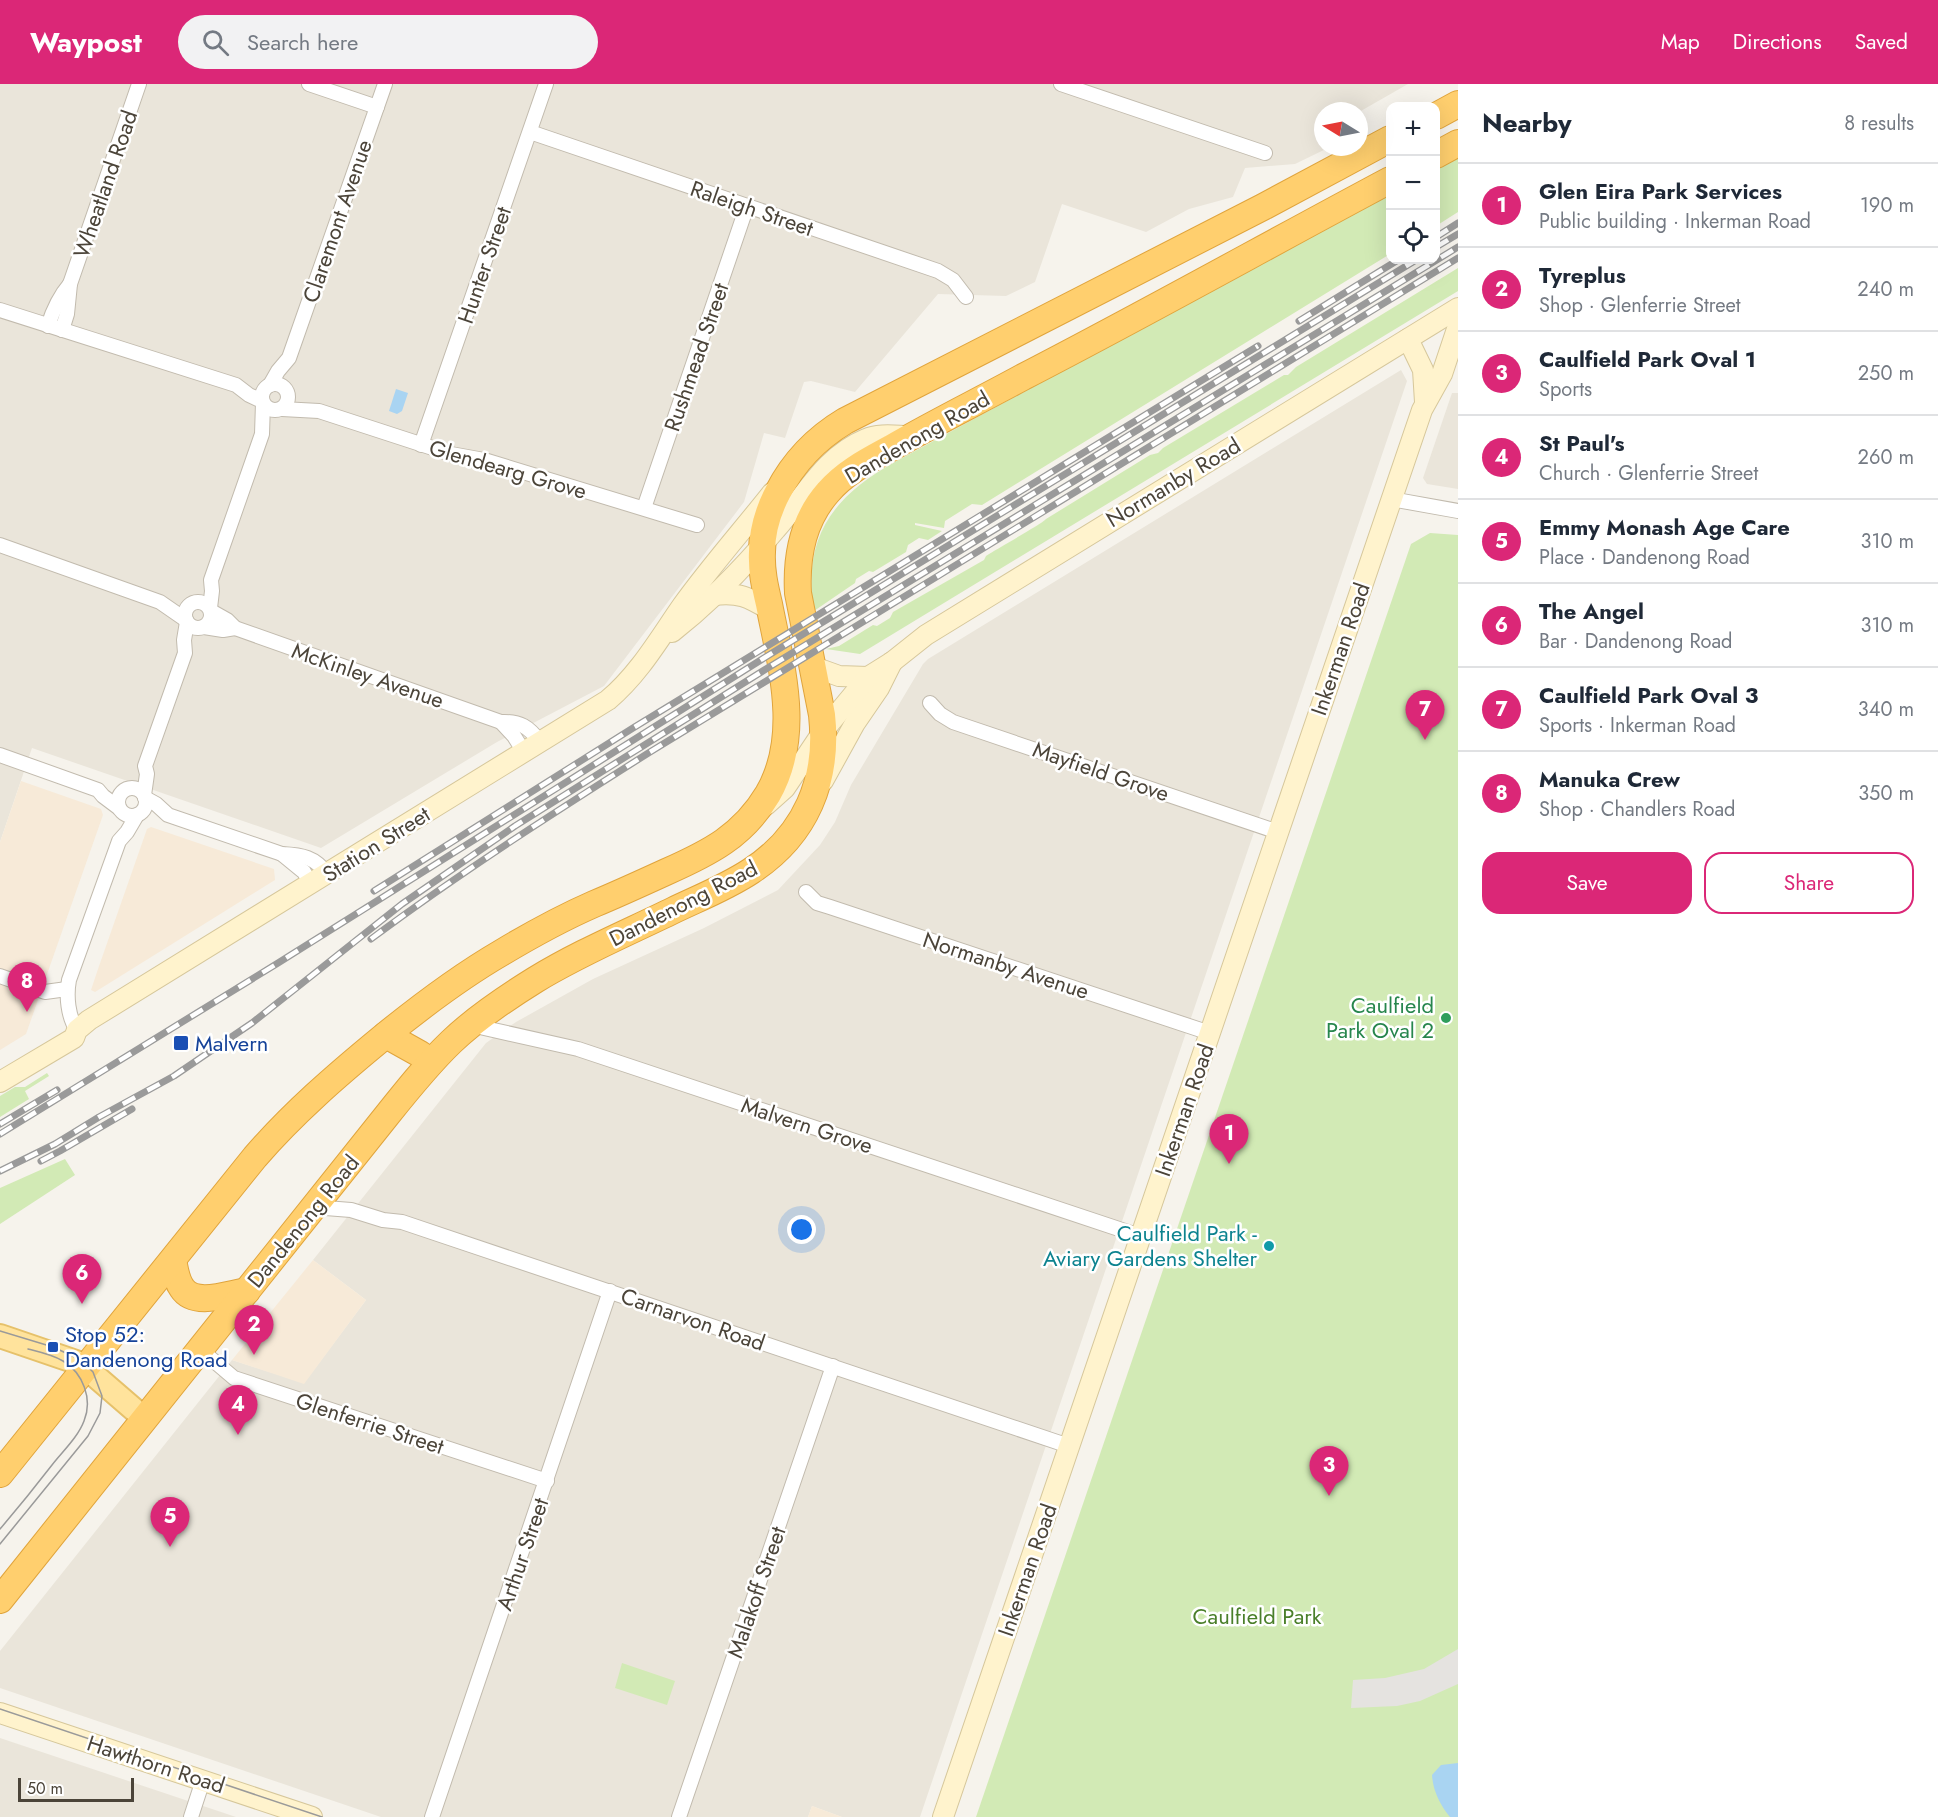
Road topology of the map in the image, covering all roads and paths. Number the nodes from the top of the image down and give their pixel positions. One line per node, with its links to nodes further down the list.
1 (139, 84): 16 (street, Wheatland Road)
2 (309, 84): 7 (street)
3 (385, 84): 7 (street, Claremont Avenue)
4 (546, 84): 9 (street, Hunter Street)
5 (1061, 84): 12 (street)
6 (1458, 104): 8 (highway)
7 (377, 107): 24 (street, Claremont Avenue)
8 (1440, 114)
9 (530, 132): 15 (street, Raleigh Street); 34 (street, Hunter Street)
10 (1386, 141): 35 (highway, Dandenong Road)
11 (1458, 143): 13 (highway)
12 (1265, 153)
13 (1440, 153)
14 (1386, 182): 33 (highway, Dandenong Road)
15 (747, 207): 17 (street, Raleigh Street); 37 (street, Rushmead Street)
16 (70, 284): 20 (street, Wheatland Road); 22 (street, Wheatland Road)
17 (966, 297)
18 (1458, 308): 23 (street, Normanby Road)
19 (0, 310): 20 (street)
20 (48, 326): 22 (street)
21 (1458, 326): 29 (street, Inkerman Road)
22 (62, 330): 25 (street)
23 (1408, 339): 29 (street, Inkerman Road); 53 (street, Normanby Road)
24 (289, 358): 26 (street, Claremont Avenue); 27 (street, Claremont Avenue)
25 (236, 385): 26 (street); 28 (street)
26 (269, 385): 27 (street); 28 (street)
27 (286, 390): 30 (street); 31 (street, Glendearg Grove)
28 (262, 402): 30 (street); 32 (street)
29 (1425, 402): 36 (street, Inkerman Road)
30 (281, 409): 31 (street, Glendearg Grove); 32 (street)
31 (319, 411): 34 (street, Glendearg Grove)
32 (262, 434): 42 (street)
33 (911, 436): 41 (street, Station Street); 54 (highway, Dandenong Road)
34 (421, 445): 37 (street, Glendearg Grove)
35 (791, 469): 41 (highway, Dandenong Road); 51 (street, Station Street)
36 (1391, 499): 38 (street); 69 (street, Inkerman Road)
37 (644, 508): 39 (street, Glendearg Grove)
38 (1458, 511)
39 (698, 525)
40 (0, 545): 44 (street)
41 (762, 546): 43 (street, Station Street); 47 (highway, Dandenong Road)
42 (211, 580): 45 (street); 46 (street)
43 (714, 596): 47 (street); 51 (street, Station Street)
44 (160, 602): 45 (street); 48 (street)
45 (193, 603): 46 (street); 48 (street)
46 (211, 610): 49 (street); 50 (street, McKinley Avenue)
47 (770, 610): 68 (highway, Dandenong Road)
48 (186, 621): 49 (street); 52 (street)
49 (203, 627): 50 (street, McKinley Avenue); 52 (street)
50 (235, 628): 58 (street, McKinley Avenue)
51 (660, 640): 58 (street, Station Street)
52 (185, 653): 60 (street)
53 (892, 662): 55 (street, Normanby Road); 64 (street, Normanby Road)
54 (814, 667): 55 (street); 57 (highway, Dandenong Road)
55 (868, 677): 57 (street, Normanby Road)
56 (930, 703): 69 (street, Mayfield Grove)
57 (824, 730): 64 (highway, Dandenong Road); 68 (street, Normanby Road)
58 (532, 747): 72 (street, Station Street)
59 (0, 755): 61 (street)
60 (145, 766): 62 (street); 63 (street)
61 (98, 790): 62 (street); 65 (street)
62 (127, 790): 63 (street); 65 (street)
63 (144, 796): 66 (street); 67 (street)
64 (809, 806): 77 (highway, Dandenong Road)
65 (120, 809): 66 (street); 70 (street)
66 (138, 815): 67 (street); 70 (street)
67 (168, 815): 71 (street)
68 (744, 825): 79 (highway, Dandenong Road)
69 (1278, 832): 78 (street, Inkerman Road)
70 (119, 841): 75 (street)
71 (282, 854): 72 (street); 72 (street)
72 (319, 879): 76 (street, Station Street)
73 (806, 891): 78 (street, Normanby Avenue)
74 (0, 976): 75 (street)
75 (68, 996): 76 (street)
76 (83, 1025): 81 (street, Station Street); 82 (street, Station Street)
77 (471, 1025): 80 (highway, Dandenong Road); 84 (street, Malvern Grove)
78 (1210, 1033): 84 (street, Inkerman Road)
79 (386, 1035): 80 (highway); 85 (highway, Dandenong Road)
80 (431, 1062): 83 (highway, Dandenong Road)
81 (0, 1068)
82 (0, 1082)
83 (314, 1207): 86 (highway, Dandenong Road); 87 (street, Carnarvon Road)
84 (1140, 1236): 93 (street, Inkerman Road)
85 (173, 1260): 86 (highway); 91 (highway, Dandenong Road)
86 (247, 1291): 89 (highway, Dandenong Road)
87 (610, 1291): 90 (street, Carnarvon Road); 95 (street, Arthur Street)
88 (0, 1336): 91 (main road)
89 (201, 1350): 92 (highway, Dandenong Road); 95 (street, Glenferrie Street)
90 (833, 1366): 93 (street, Carnarvon Road); 102 (street, Malakoff Street)
91 (86, 1368): 92 (main road); 94 (highway, Dandenong Road)
92 (145, 1419): 96 (highway, Dandenong Road)
93 (1070, 1446): 103 (street, Inkerman Road)
94 (0, 1474)
95 (547, 1481): 101 (street, Arthur Street)
96 (0, 1600)
97 (0, 1713): 98 (street, Hawthorn Road)
98 (203, 1780): 99 (street); 100 (street, Hawthorn Road)
99 (190, 1817)
100 (312, 1817)
101 (432, 1817)
102 (679, 1817)
103 (943, 1817)

